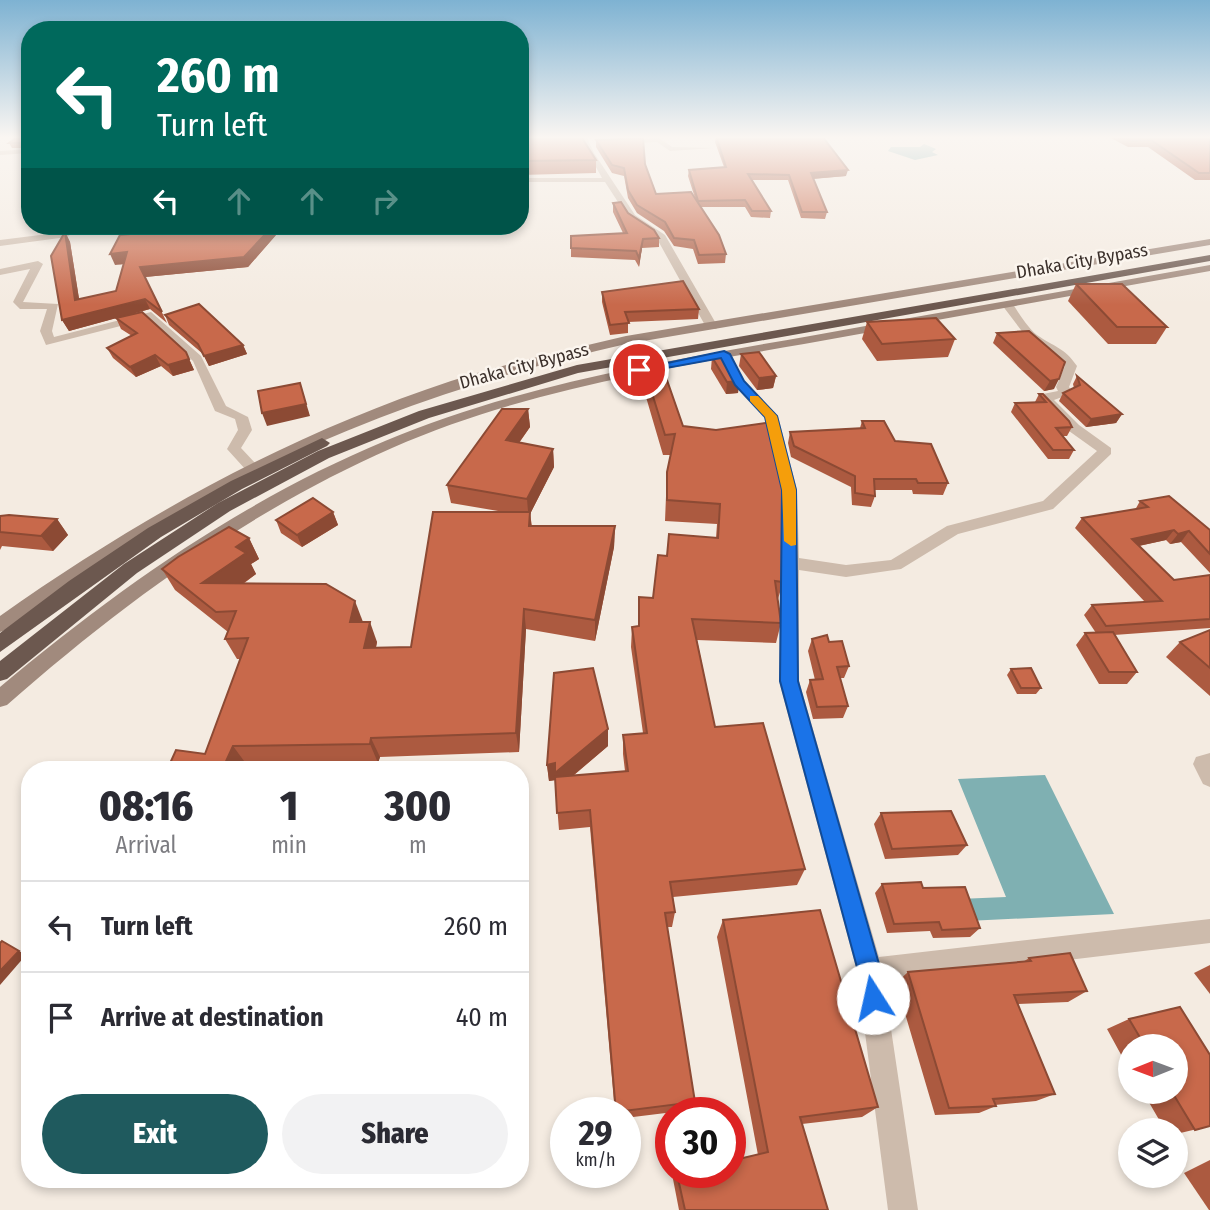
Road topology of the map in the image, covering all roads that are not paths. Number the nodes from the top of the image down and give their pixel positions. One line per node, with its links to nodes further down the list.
1 (615, 192): 10 (street)
2 (60, 235): 4 (street)
3 (1210, 242): 10 (main road)
4 (0, 243)
5 (1210, 250): 15 (highway, Dhaka City Bypass)
6 (1210, 258): 16 (highway, Dhaka City Bypass)
7 (1210, 268): 9 (main road)
8 (0, 272): 12 (street)
9 (1008, 305): 11 (main road); 13 (street)
10 (712, 327): 12 (main road)
11 (724, 354): 13 (street); 17 (main road)
12 (251, 467): 14 (main road)
13 (790, 562): 21 (street)
14 (0, 625)
15 (0, 644)
16 (0, 673)
17 (0, 699)
18 (1210, 762): 19 (street)
19 (1210, 777)
20 (1210, 931): 21 (street)
21 (870, 971): 22 (street)
22 (903, 1210)

